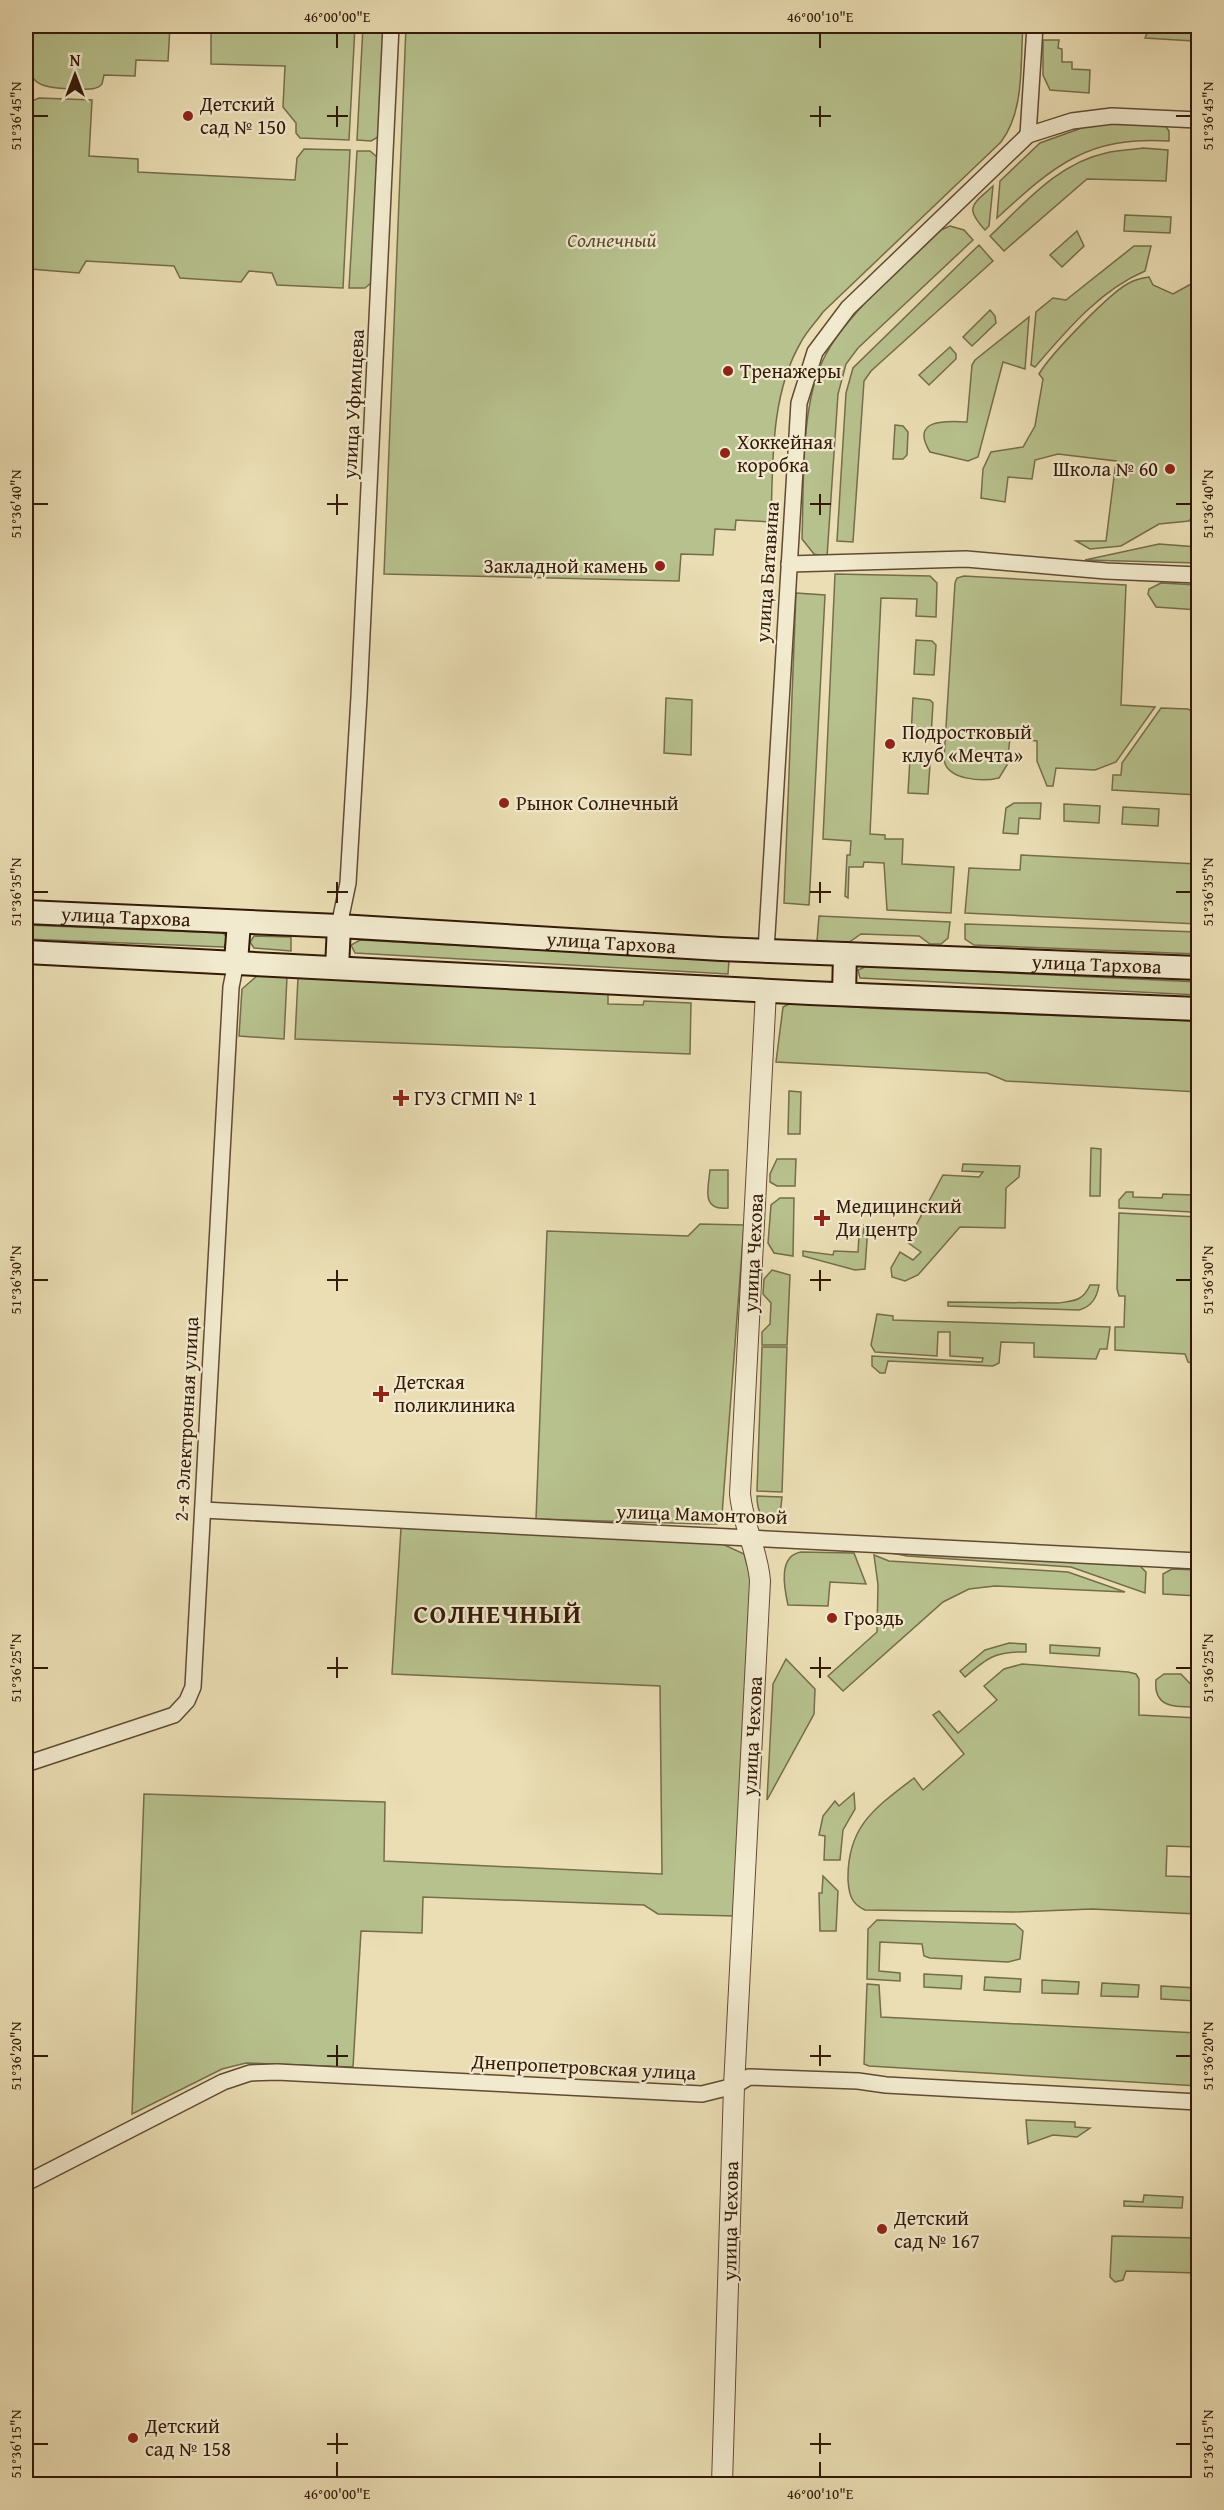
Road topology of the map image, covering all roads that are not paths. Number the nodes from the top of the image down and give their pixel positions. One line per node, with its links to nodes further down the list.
1 (391, 26): 9 (street, улица Уфимцева)
2 (1035, 26): 4 (street)
3 (1198, 120): 4 (street, улица Батавина)
4 (1028, 135): 5 (street, улица Батавина)
5 (789, 564): 6 (street); 10 (street, улица Батавина)
6 (1198, 575)
7 (26, 912): 8 (main road, улица Тархова)
8 (239, 922): 9 (main road, улица Тархова); 13 (main road)
9 (339, 926): 10 (main road, улица Тархова); 14 (main road)
10 (766, 951): 12 (main road, улица Тархова); 16 (main road)
11 (26, 952): 13 (main road, улица Тархова)
12 (845, 954): 15 (main road, улица Тархова); 17 (main road)
13 (236, 962): 14 (main road, улица Тархова); 19 (street, 2-я Электронная улица)
14 (337, 968): 16 (main road, улица Тархова)
15 (1198, 968)
16 (765, 991): 17 (main road, улица Тархова); 20 (street, улица Чехова)
17 (844, 994): 18 (main road, улица Тархова)
18 (1198, 1009)
19 (203, 1510): 20 (street, улица Мамонтовой); 22 (street, 2-я Электронная улица)
20 (747, 1537): 21 (street, улица Мамонтовой); 23 (street, улица Чехова)
21 (1198, 1561)
22 (26, 1764)
23 (734, 2086): 24 (street, Днепропетровская улица); 25 (street, Днепропетровская улица); 26 (street, улица Чехова)
24 (1198, 2102)
25 (26, 2183)
26 (722, 2484)

